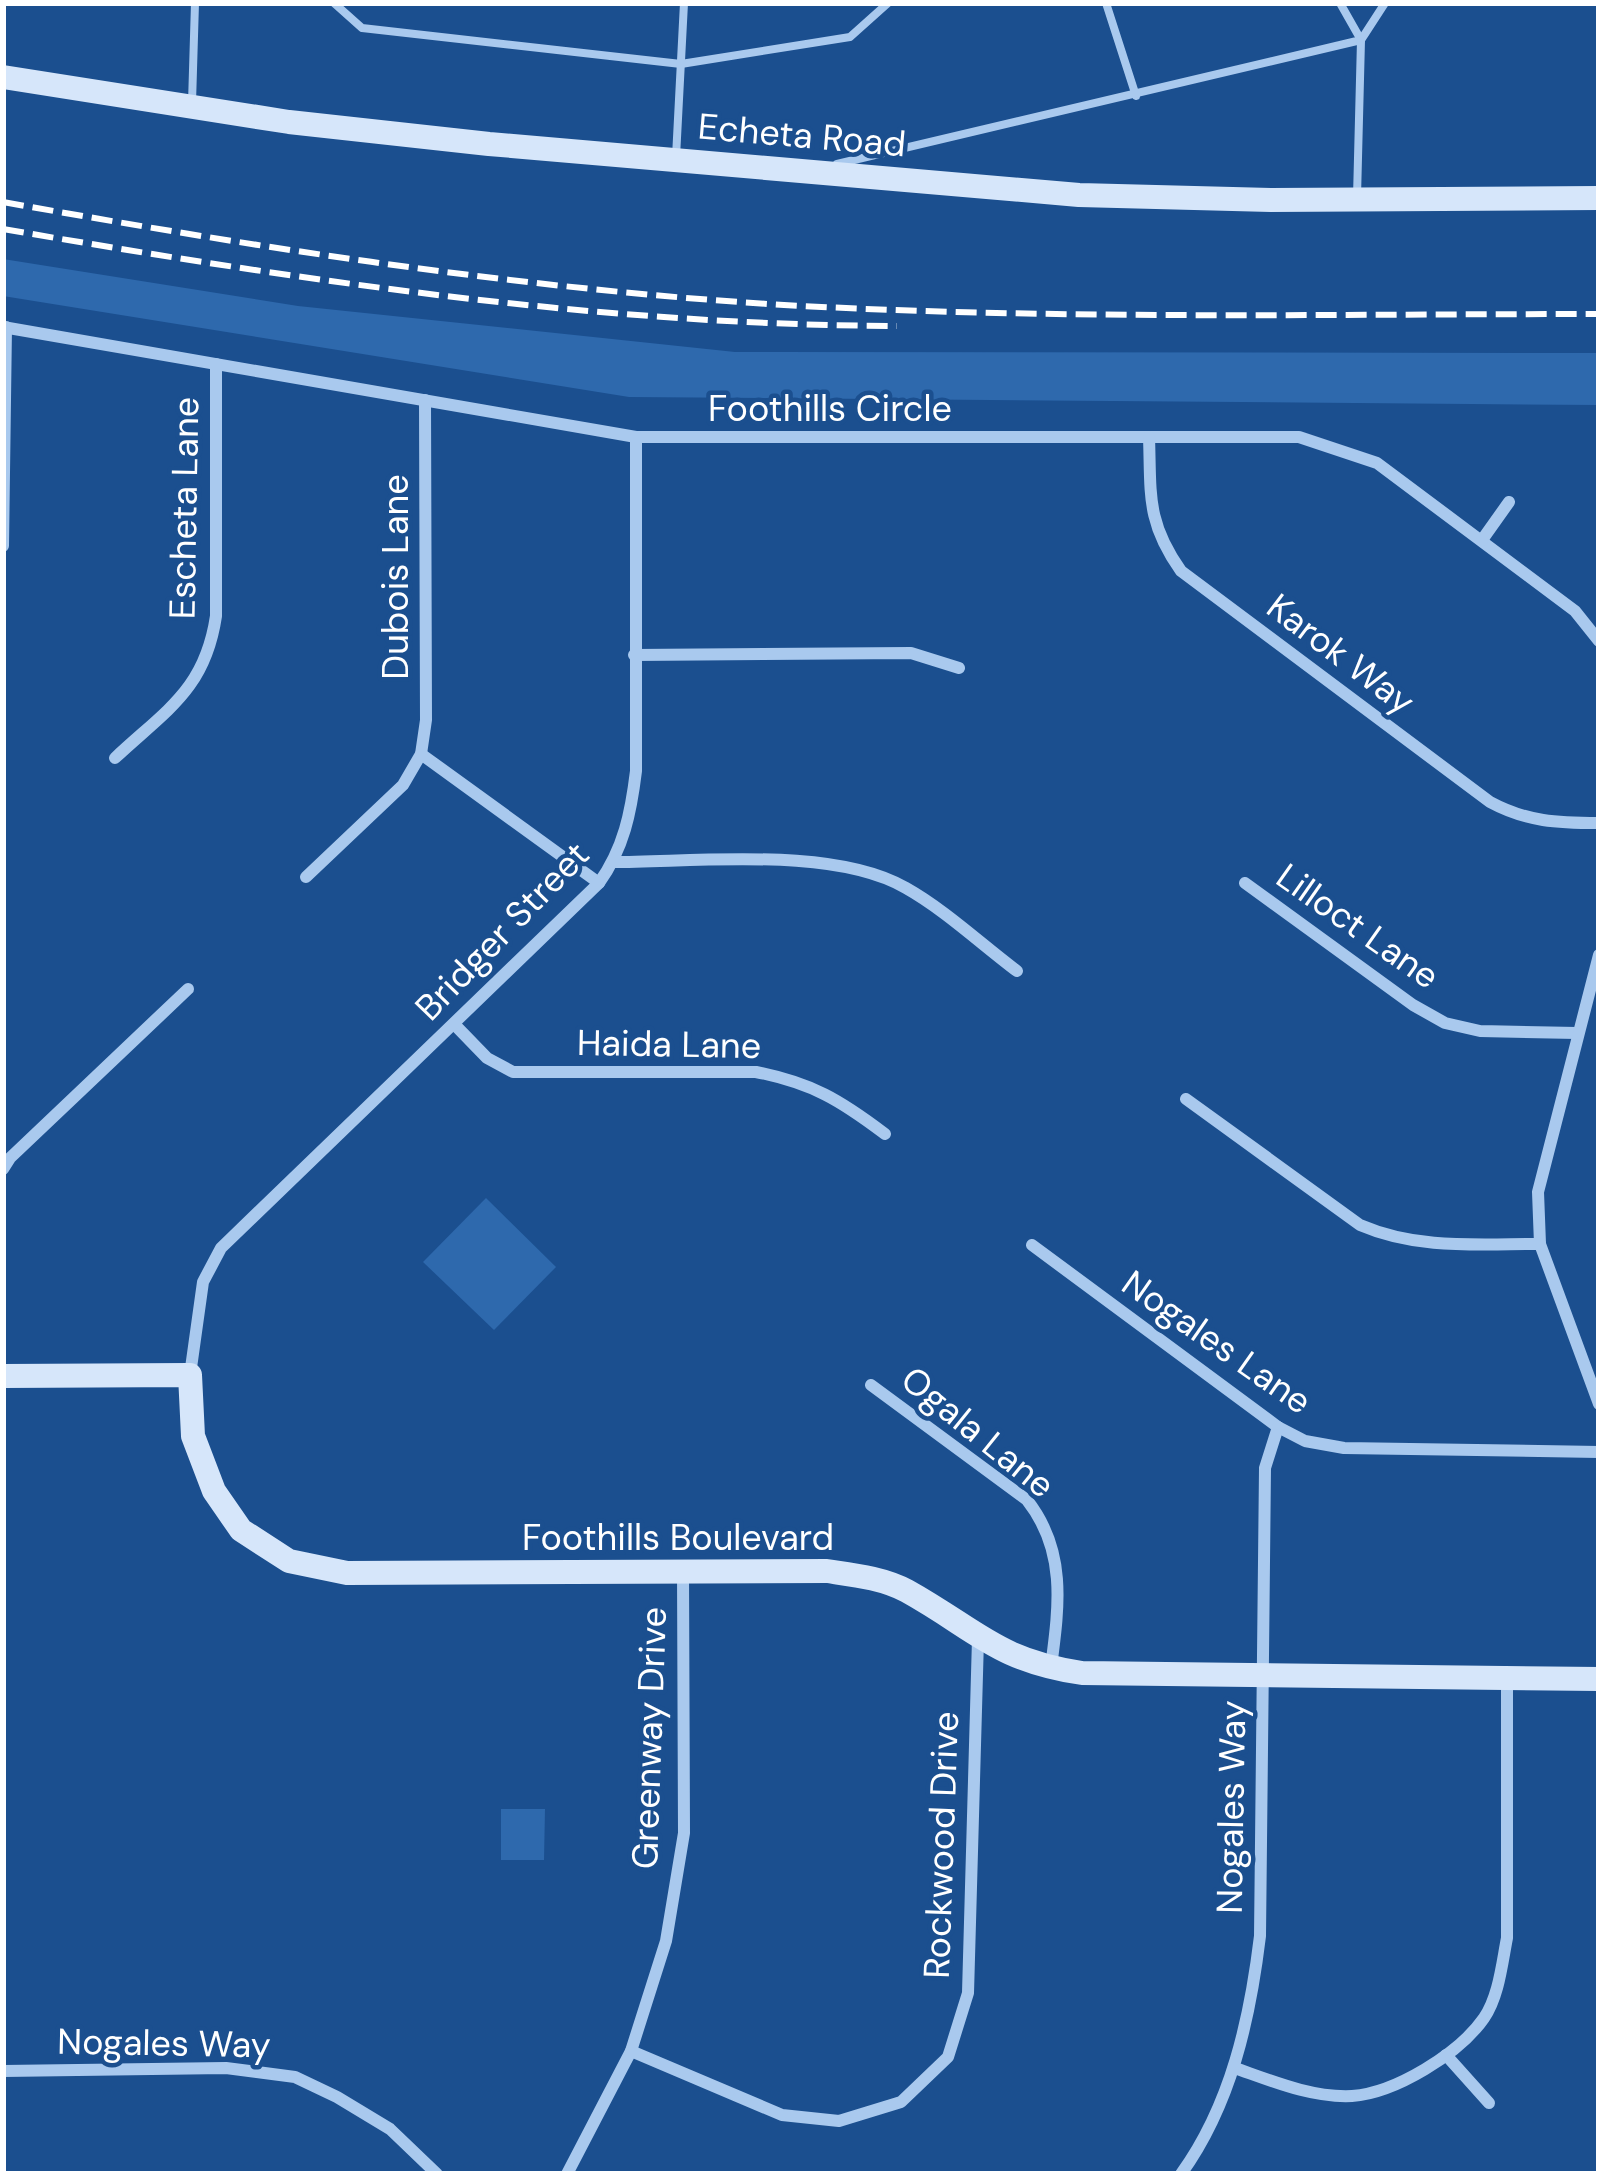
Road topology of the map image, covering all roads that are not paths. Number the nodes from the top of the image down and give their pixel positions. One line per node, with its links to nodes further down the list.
1 (195, 3): 12 (lane)
2 (334, 3): 9 (lane)
3 (685, 3): 9 (lane)
4 (888, 3): 9 (lane)
5 (1106, 3): 11 (lane)
6 (1340, 3): 8 (lane)
7 (1385, 3): 8 (lane)
8 (1360, 40): 11 (lane); 16 (lane)
9 (681, 64): 13 (lane)
10 (3, 76): 12 (street, Echeta Road)
11 (1136, 96): 14 (lane)
12 (192, 108): 13 (street, Echeta Road)
13 (676, 160): 14 (street, Echeta Road)
14 (801, 172): 16 (street, Echeta Road)
15 (1599, 198): 16 (street, Echeta Road)
16 (1357, 199)
17 (5, 327): 18 (street, Foothills Circle); 24 (street)
18 (216, 364): 19 (street, Foothills Circle); 29 (street, Escheta Lane)
19 (425, 400): 21 (street, Foothills Circle); 28 (street, Dubois Lane)
20 (1149, 436): 21 (street, Foothills Circle); 23 (street, Foothills Circle); 30 (street, Karok Way)
21 (636, 437): 26 (street, Bridger Street)
22 (1509, 502): 23 (street)
23 (1482, 540): 25 (street, Foothills Circle)
24 (3, 545)
25 (1599, 641)
26 (634, 655): 27 (street); 31 (street, Bridger Street)
27 (958, 668)
28 (422, 754): 32 (street); 33 (street)
29 (115, 758)
30 (1599, 823)
31 (614, 862): 33 (street, Bridger Street); 36 (street)
32 (306, 878)
33 (599, 883): 38 (street, Bridger Street)
34 (1245, 883): 39 (street, Lilloct Lane)
35 (1599, 956): 39 (street)
36 (1017, 971)
37 (188, 989): 42 (street)
38 (454, 1024): 41 (street, Haida Lane); 45 (street, Bridger Street)
39 (1577, 1033): 43 (street)
40 (1186, 1099): 43 (street)
41 (885, 1134)
42 (3, 1169)
43 (1540, 1244): 48 (street)
44 (1032, 1245): 49 (street, Nogales Lane)
45 (190, 1375): 46 (street); 51 (street, Foothills Boulevard)
46 (3, 1376)
47 (871, 1384): 53 (street, Ogala Lane)
48 (1599, 1404)
49 (1278, 1427): 50 (street, Nogales Lane); 54 (street, Nogales Way)
50 (1599, 1452)
51 (683, 1571): 52 (street, Foothills Boulevard); 57 (street, Greenway Drive)
52 (978, 1639): 53 (street, Foothills Boulevard); 57 (street, Rockwood Drive)
53 (1051, 1668): 54 (street, Foothills Boulevard)
54 (1262, 1676): 55 (street, Foothills Boulevard); 59 (street, Nogales Way)
55 (1507, 1678): 56 (street, Foothills Boulevard); 58 (street)
56 (1599, 1679)
57 (631, 2051): 63 (street, Greenway Drive)
58 (1446, 2055): 59 (street); 61 (street)
59 (1235, 2068): 64 (street, Nogales Way)
60 (3, 2071): 62 (street, Nogales Way)
61 (1489, 2103)
62 (437, 2174)
63 (568, 2174)
64 (1180, 2174)

